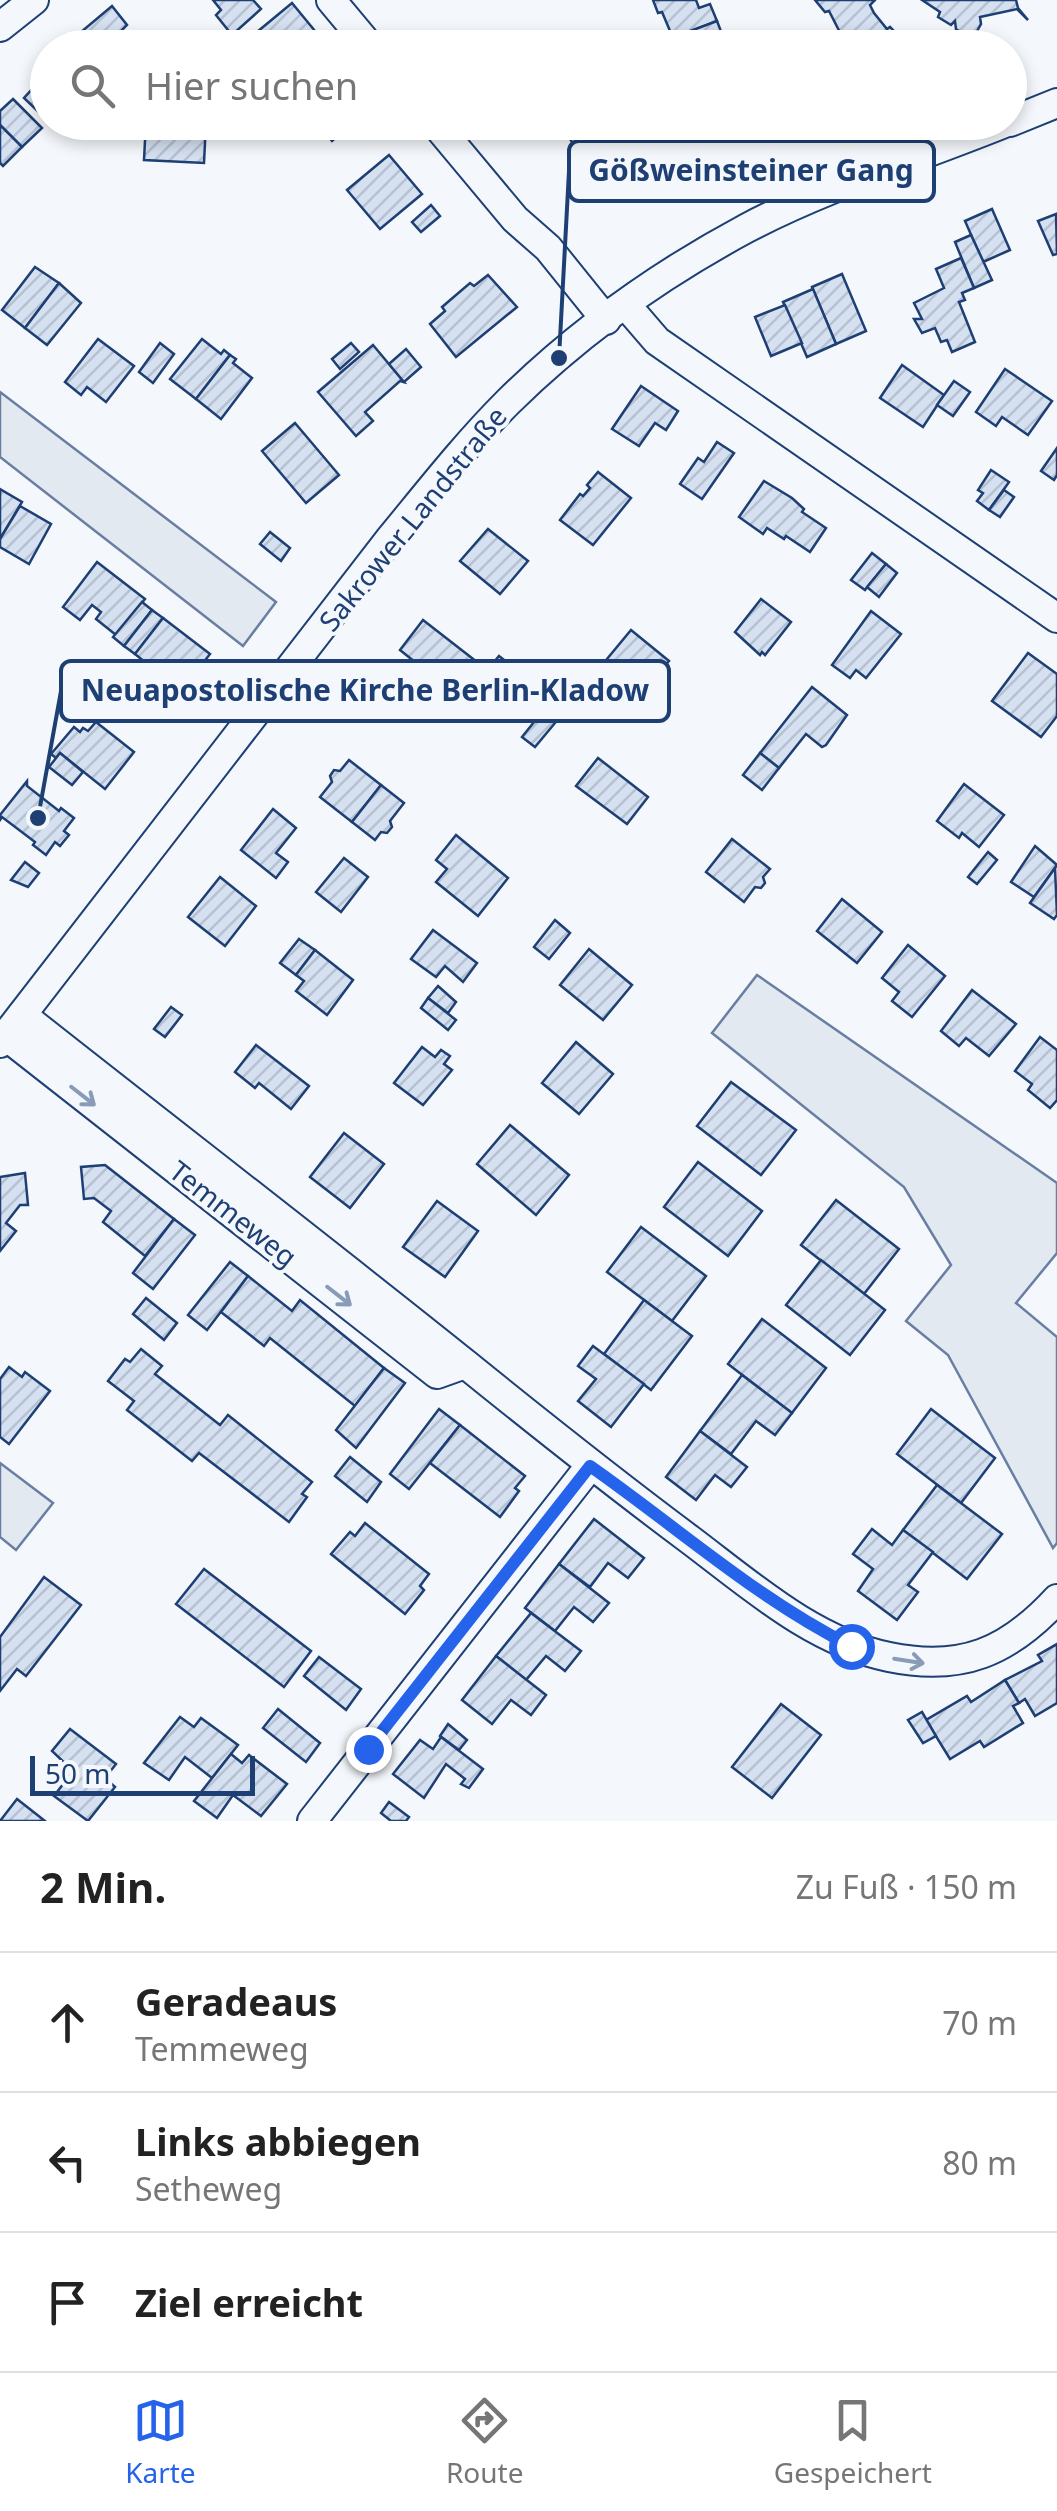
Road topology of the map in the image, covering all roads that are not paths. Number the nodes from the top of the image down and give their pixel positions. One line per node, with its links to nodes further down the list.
1 (34, 0): 3 (street)
2 (332, 0): 4 (street)
3 (0, 27)
4 (356, 30)
5 (1057, 103): 6 (street, Sakrower Landstraße)
6 (1027, 115)
7 (449, 140): 9 (street)
8 (962, 140): 9 (street, Sakrower Landstraße)
9 (616, 312): 10 (street); 11 (street, Sakrower Landstraße)
10 (1057, 618)
11 (9, 1031): 12 (street, Temmeweg)
12 (590, 1466): 13 (street, Temmeweg, one-way to 13); 14 (street)
13 (1057, 1598)
14 (312, 1821)

